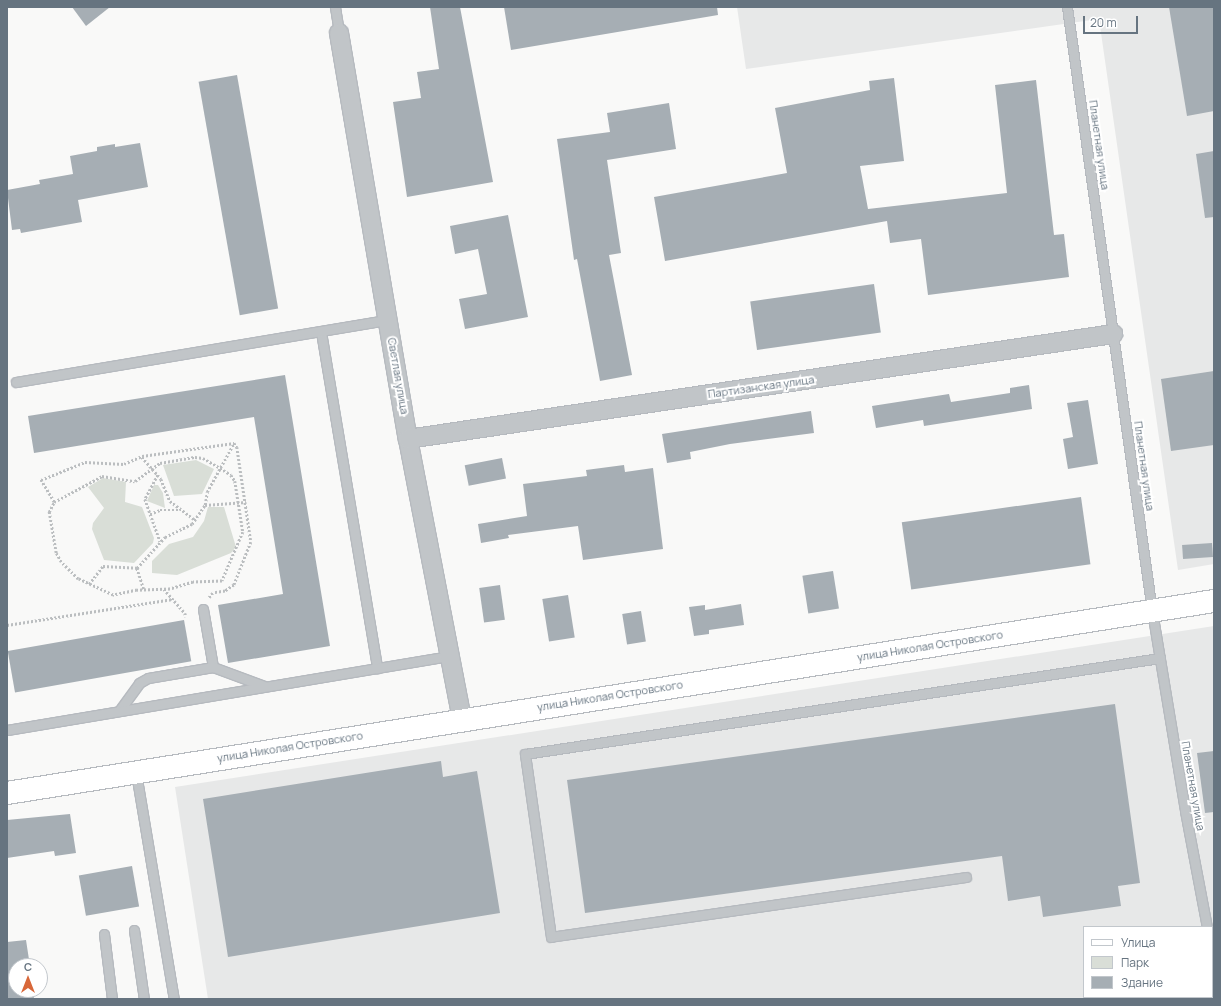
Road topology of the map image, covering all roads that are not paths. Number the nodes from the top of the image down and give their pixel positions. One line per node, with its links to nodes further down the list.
1 (335, 7): 3 (lane)
2 (1067, 7): 6 (lane, Планетная улица)
3 (338, 32): 4 (street, Светлая улица)
4 (388, 320): 5 (lane); 8 (street, Светлая улица)
5 (321, 332): 7 (lane); 15 (lane)
6 (1113, 334): 8 (street, Партизанская улица); 11 (lane, Планетная улица)
7 (16, 382)
8 (408, 439): 12 (street, Светлая улица)
9 (1214, 601): 11 (street, улица Николая Островского)
10 (203, 610): 14 (lane)
11 (1152, 611): 13 (lane, Планетная улица); 18 (street, улица Николая Островского)
12 (450, 656): 15 (lane); 18 (street, Светлая улица)
13 (1160, 658): 22 (lane); 23 (lane, Планетная улица)
14 (213, 667): 16 (lane); 17 (lane)
15 (377, 668): 16 (lane)
16 (265, 687): 17 (lane)
17 (119, 711): 19 (lane)
18 (462, 719): 20 (street, улица Николая Островского)
19 (7, 730)
20 (136, 773): 21 (street, улица Николая Островского); 28 (lane)
21 (7, 793)
22 (966, 877)
23 (1207, 926)
24 (134, 930): 27 (lane)
25 (104, 934): 26 (lane)
26 (112, 999)
27 (144, 999)
28 (174, 999)

